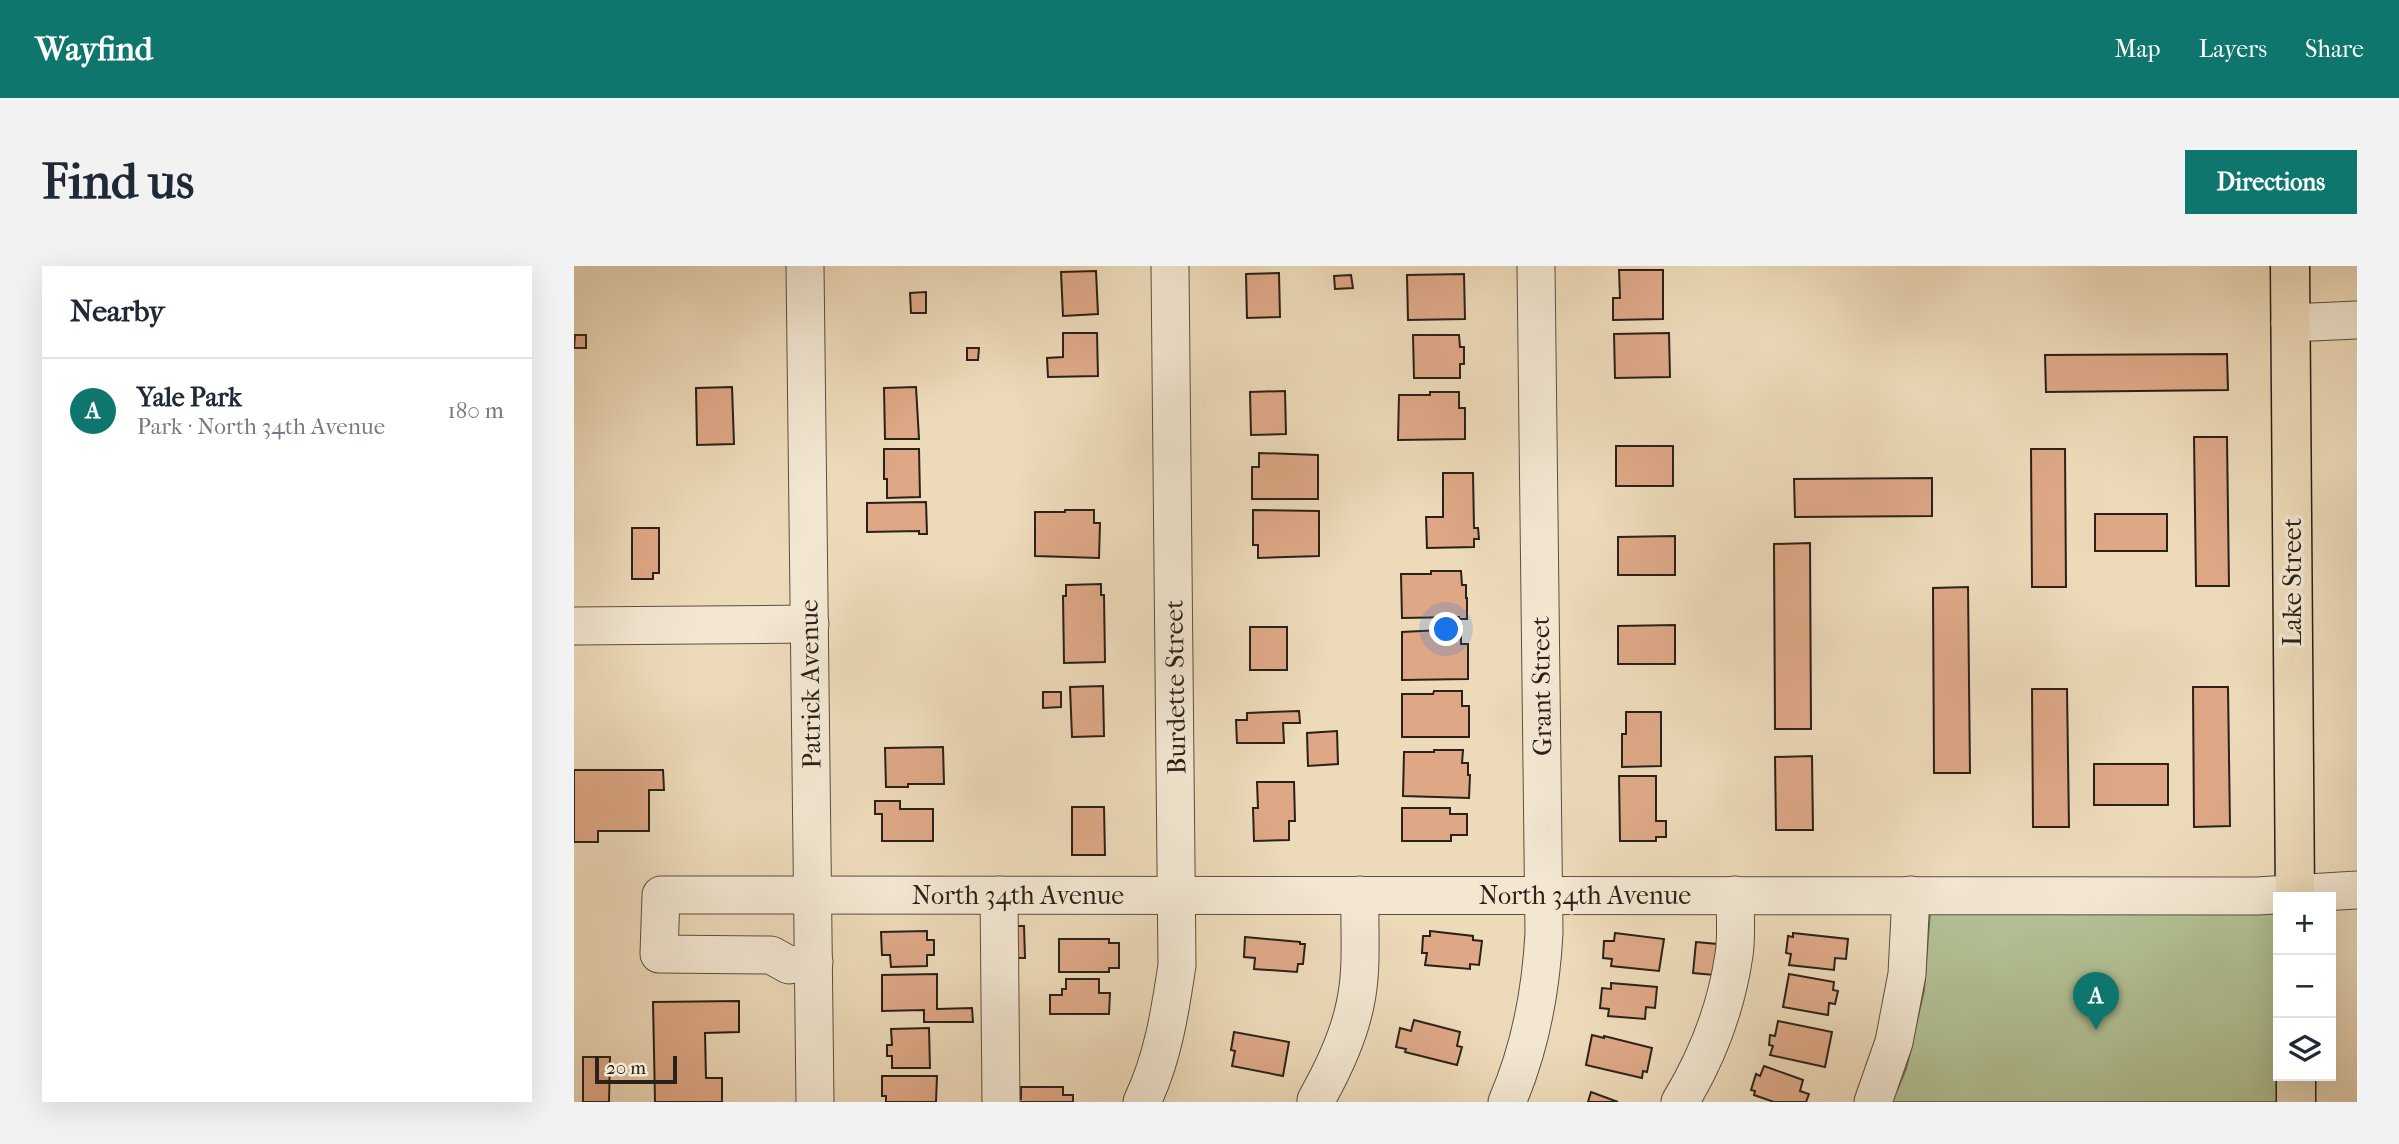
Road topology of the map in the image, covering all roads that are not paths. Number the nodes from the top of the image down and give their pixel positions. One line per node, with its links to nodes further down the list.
1 (805, 266): 7 (street, Patrick Avenue)
2 (1170, 266): 13 (street, Burdette Street)
3 (1536, 266): 15 (street, Grant Street)
4 (2290, 266): 6 (main road, Lake Street)
5 (2357, 320): 6 (street)
6 (2290, 323): 10 (main road, Lake Street)
7 (810, 624): 8 (street); 18 (street, Patrick Avenue)
8 (574, 626)
9 (2357, 890): 11 (street, North 34th Avenue)
10 (2295, 892)
11 (2332, 892)
12 (999, 895): 13 (street, North 34th Avenue); 18 (street, North 34th Avenue); 24 (street)
13 (1178, 895): 14 (street, North 34th Avenue); 25 (street, Burdette Street)
14 (1360, 895): 15 (street, North 34th Avenue); 22 (street)
15 (1544, 895): 16 (street, North 34th Avenue); 26 (street, Grant Street)
16 (1735, 895): 17 (street, North 34th Avenue); 27 (street)
17 (1911, 895): 19 (street, North 34th Avenue); 28 (street)
18 (813, 896): 20 (street, Patrick Avenue); 20 (street, North 34th Avenue)
19 (2273, 896)
20 (814, 962): 23 (street, Patrick Avenue)
21 (2296, 1081): 29 (main road)
22 (1316, 1100)
23 (815, 1102)
24 (1002, 1102)
25 (1142, 1102)
26 (1507, 1102)
27 (1680, 1102)
28 (1873, 1102)
29 (2296, 1102)

